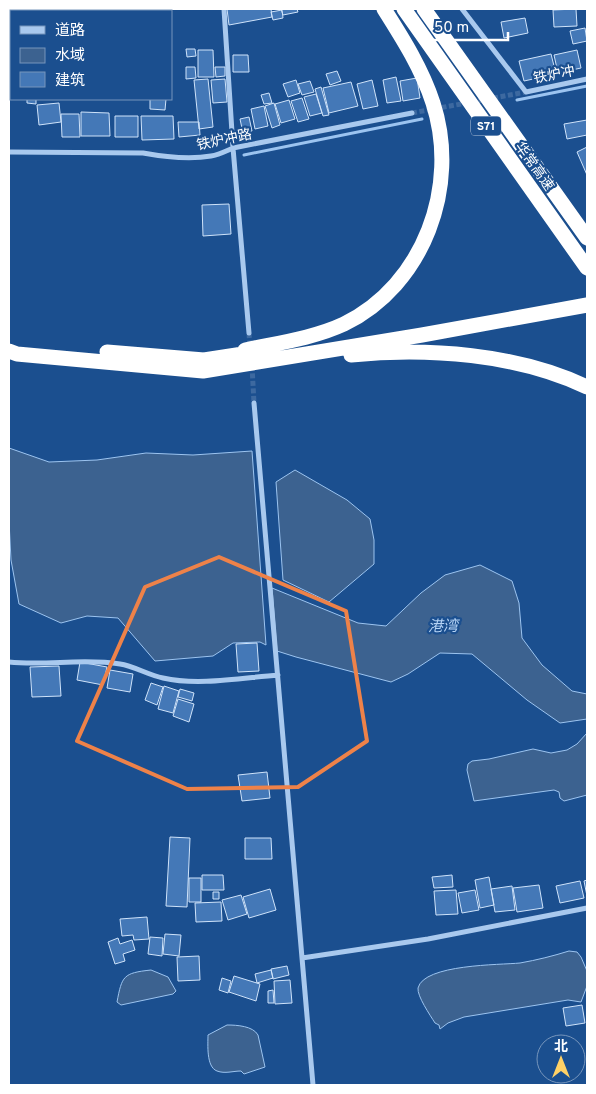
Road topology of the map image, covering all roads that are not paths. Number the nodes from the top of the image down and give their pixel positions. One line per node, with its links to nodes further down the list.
1 (224, 9): 9 (street)
2 (384, 9): 19 (highway)
3 (404, 9): 13 (highway, 华常高速 / S71)
4 (424, 9): 8 (highway, 华常高速 / S71)
5 (462, 9): 6 (street, 铁炉冲)
6 (587, 79)
7 (412, 113): 9 (street, 铁炉冲路)
8 (501, 116): 11 (highway); 12 (highway, 华常高速 / S71)
9 (233, 148): 10 (street, 铁炉冲路); 16 (street)
10 (9, 152)
11 (587, 224)
12 (587, 238)
13 (587, 268)
14 (587, 295): 19 (highway)
15 (587, 305): 19 (highway)
16 (250, 333)
17 (9, 342): 19 (highway)
18 (9, 351): 19 (highway)
19 (203, 365): 20 (highway)
20 (587, 387)
21 (254, 403): 23 (street)
22 (9, 662): 23 (street)
23 (278, 675): 25 (street)
24 (587, 908): 25 (street)
25 (302, 958): 26 (street)
26 (312, 1085)

